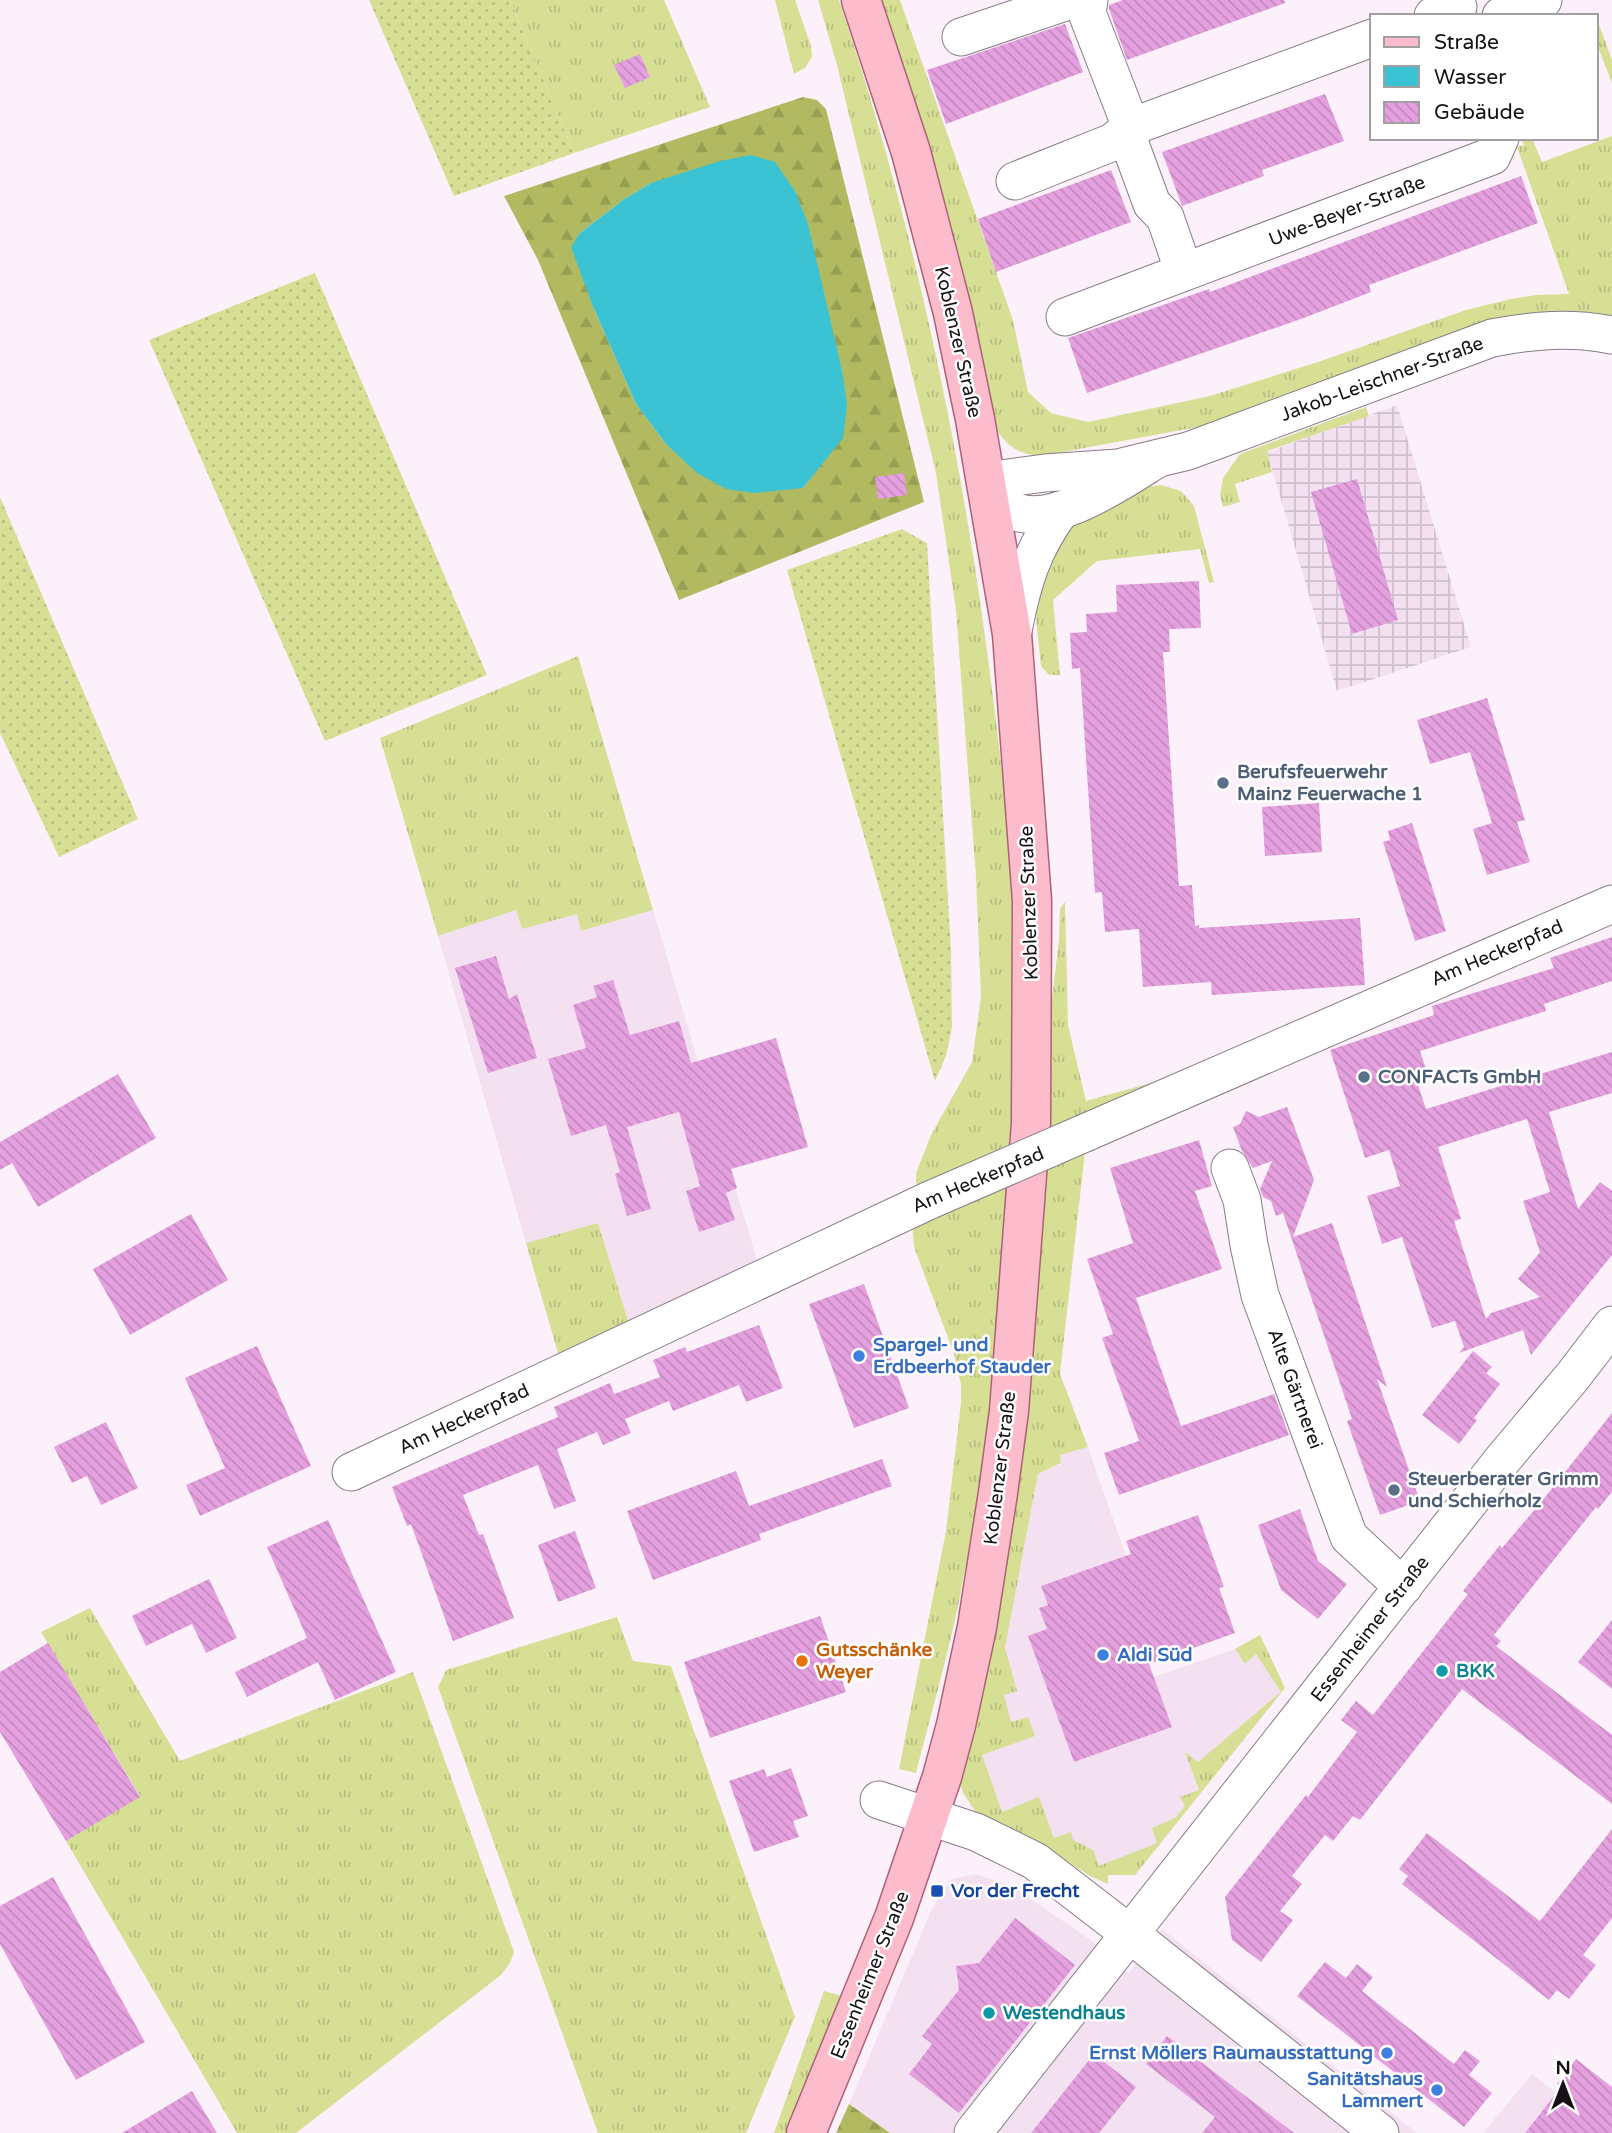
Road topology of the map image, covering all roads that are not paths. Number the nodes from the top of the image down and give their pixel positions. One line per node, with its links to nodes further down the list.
1 (861, 0): 15 (main road, Koblenzer Straße)
2 (1071, 0): 6 (street)
3 (1089, 0): 8 (street)
4 (1543, 0): 5 (street)
5 (1506, 14)
6 (961, 37)
7 (1370, 39): 8 (street)
8 (1131, 127): 10 (street); 11 (street)
9 (1499, 140): 11 (street, Uwe-Beyer-Straße)
10 (1015, 181)
11 (1184, 272): 12 (street, Uwe-Beyer-Straße)
12 (1065, 317)
13 (1612, 335): 14 (street, Jakob-Leischner-Straße)
14 (1157, 459): 15 (street, Jakob-Leischner-Straße); 16 (street, Jakob-Leischner-Straße)
15 (986, 481): 16 (street, Jakob-Leischner-Straße); 17 (main road, Koblenzer Straße)
16 (1061, 510): 17 (street)
17 (1012, 634): 24 (main road, Koblenzer Straße)
18 (1612, 904): 21 (street, Am Heckerpfad, bridge)
19 (1230, 1168): 22 (street, Alte Gärtnerei)
20 (1612, 1325): 22 (street, Essenheimer Straße)
21 (351, 1472)
22 (1403, 1587): 25 (street, Essenheimer Straße)
23 (879, 1800): 24 (street)
24 (929, 1815): 25 (street); 26 (main road, Essenheimer Straße)
25 (1130, 1934): 27 (street, Essenheimer Straße); 28 (street)
26 (806, 2133)
27 (973, 2133)
28 (1380, 2133)

